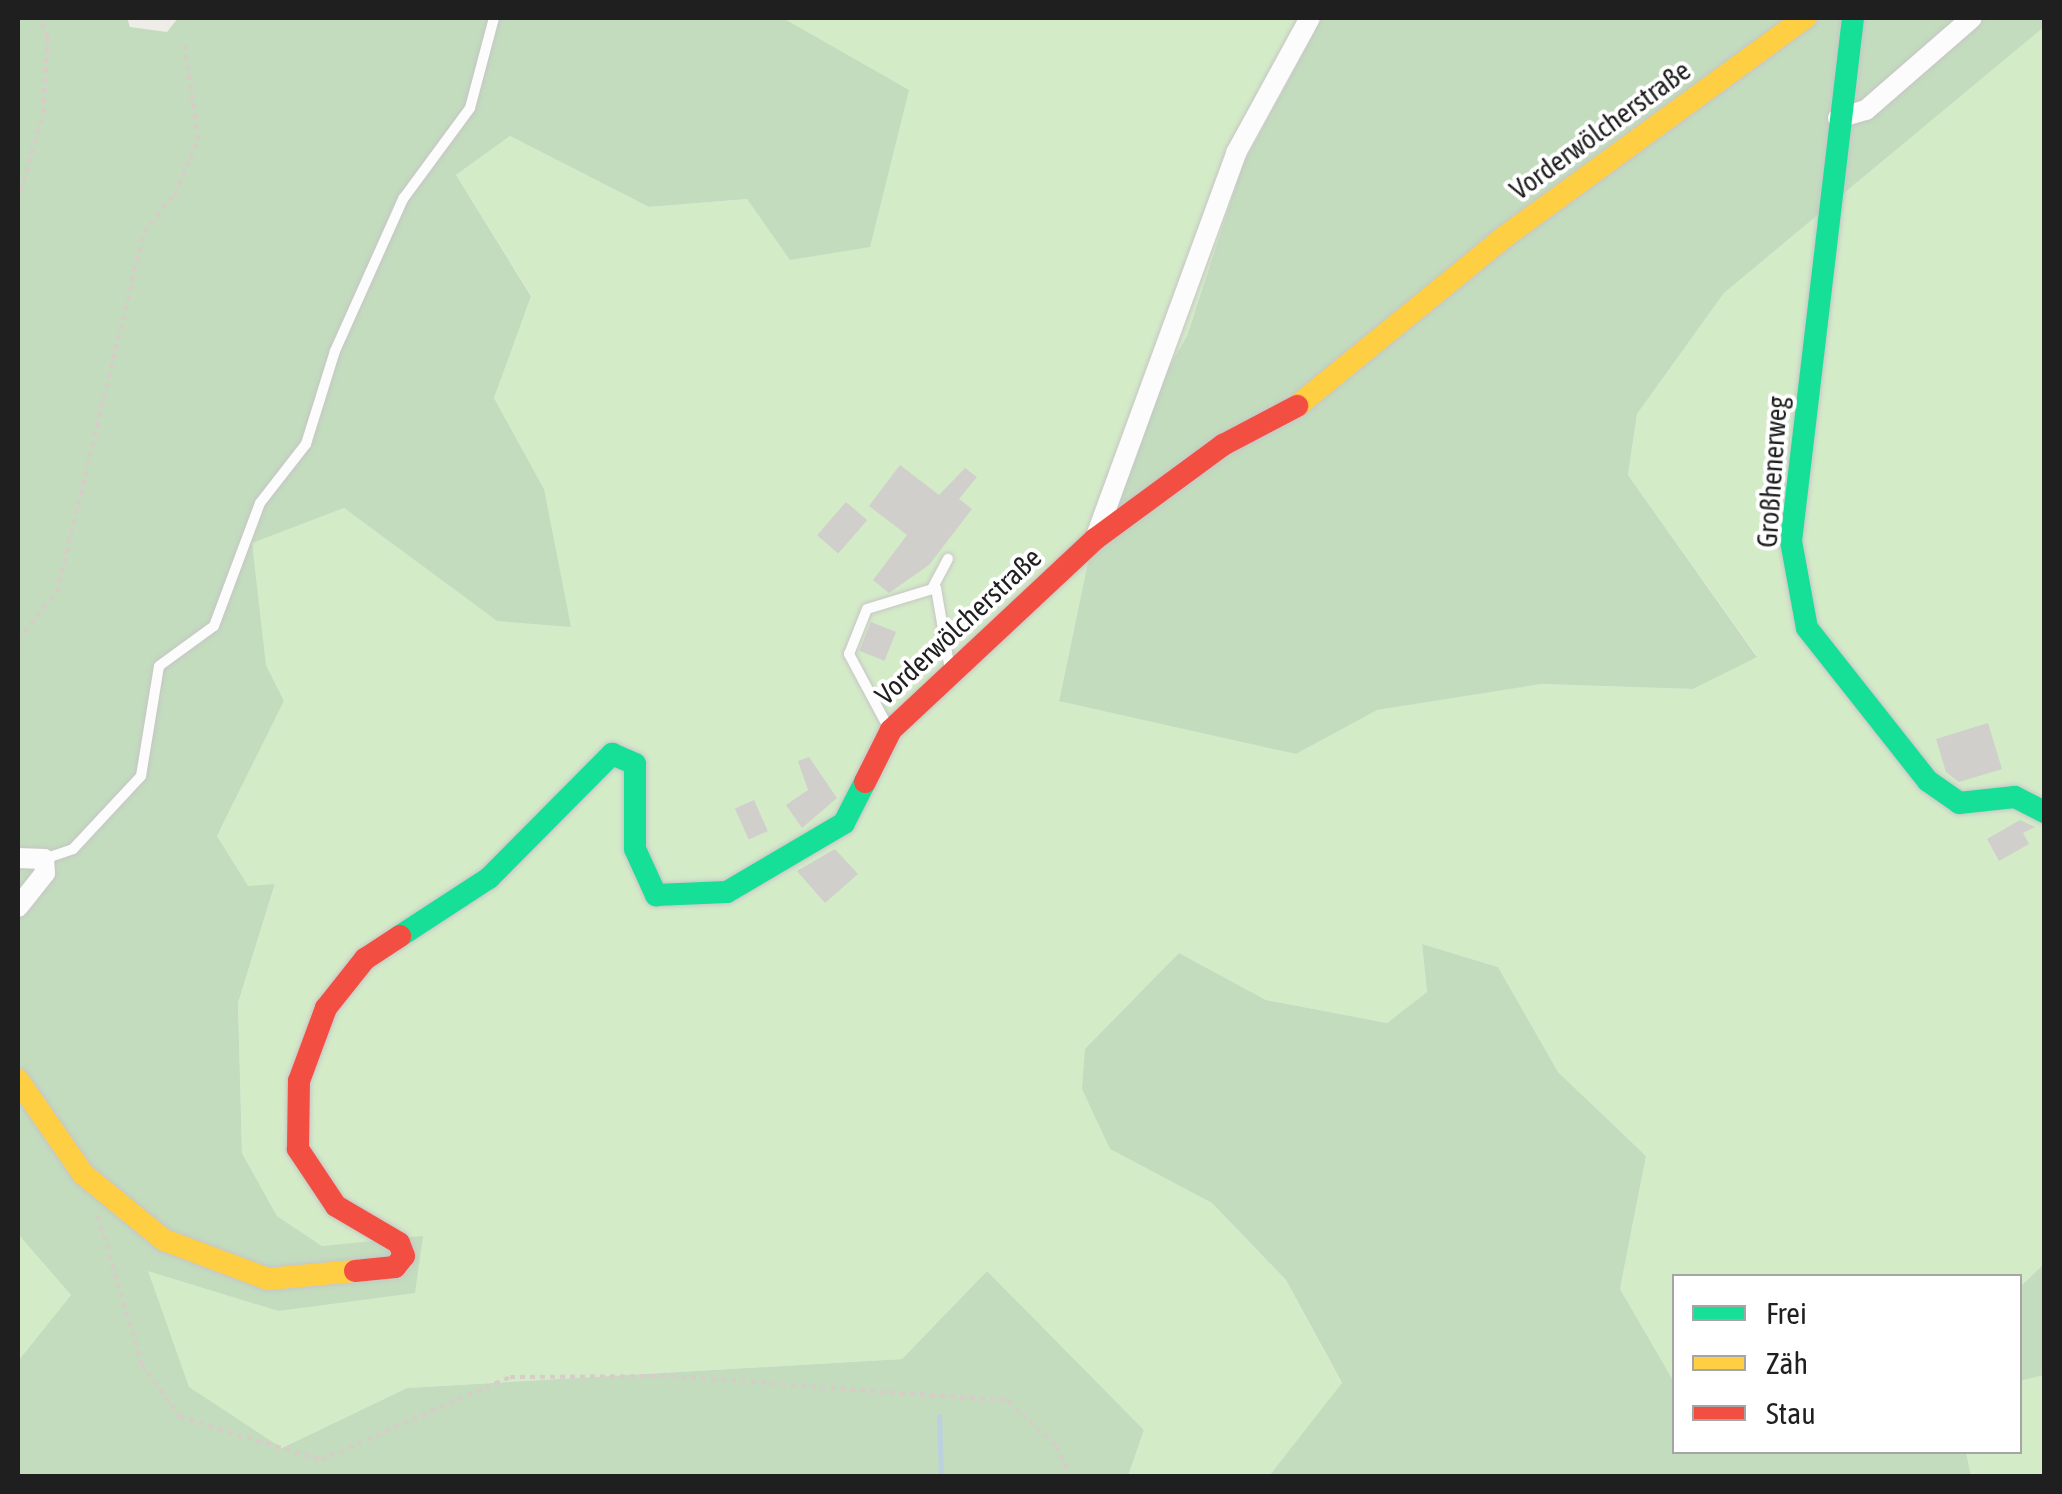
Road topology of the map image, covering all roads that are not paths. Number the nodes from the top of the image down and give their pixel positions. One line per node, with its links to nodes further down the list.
1 (494, 18): 14 (lane)
2 (1310, 18): 7 (street)
3 (1805, 18): 7 (street, Vorderwölcherstraße)
4 (1853, 18): 6 (street)
5 (1972, 18): 6 (street)
6 (1838, 118): 12 (street, Großhenerweg)
7 (1095, 539): 10 (street, Vorderwölcherstraße)
8 (948, 559): 9 (lane)
9 (933, 587): 10 (lane); 11 (lane)
10 (951, 670): 11 (street, Vorderwölcherstraße)
11 (891, 730): 16 (street, Vorderwölcherstraße)
12 (2044, 812)
13 (18, 858): 14 (street)
14 (44, 859): 15 (street)
15 (18, 906)
16 (18, 1080)

